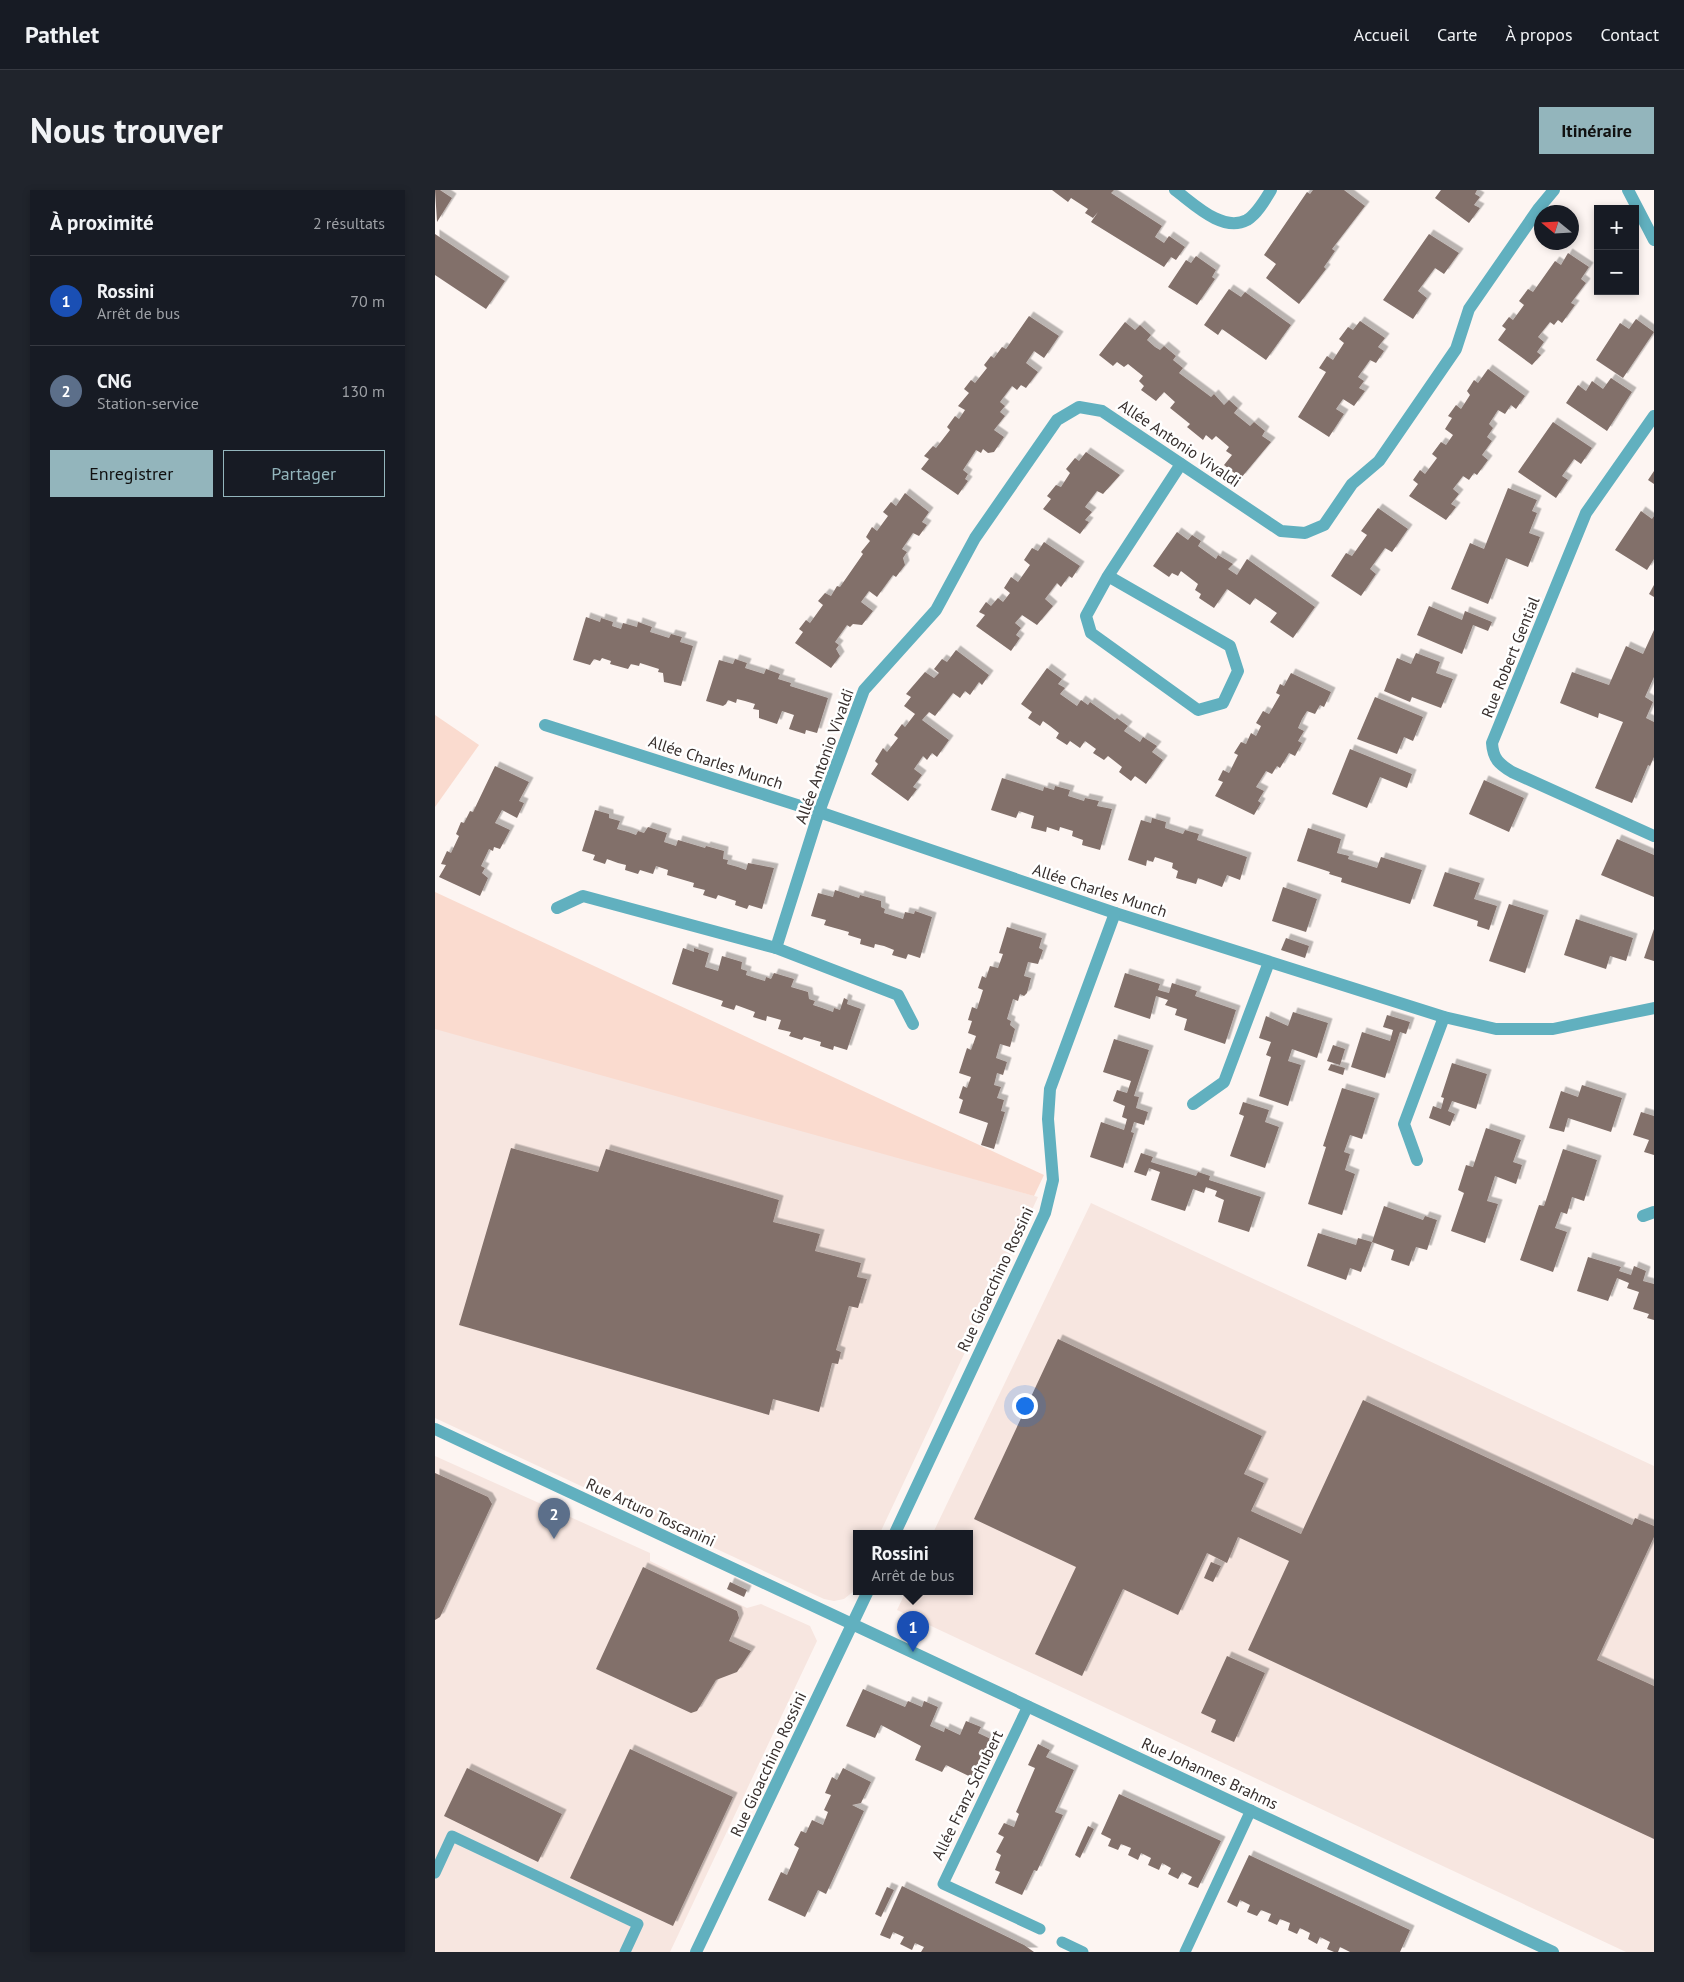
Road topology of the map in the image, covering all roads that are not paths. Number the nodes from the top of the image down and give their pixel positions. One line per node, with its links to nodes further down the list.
1 (1175, 190): 2 (street)
2 (1271, 190)
3 (1554, 190): 7 (street, Allée Antonio Vivaldi)
4 (1628, 190): 5 (street)
5 (1654, 240)
6 (1654, 416): 11 (street, Rue Robert Gential)
7 (1181, 464): 8 (street); 10 (street, Allée Antonio Vivaldi)
8 (1109, 576): 8 (street)
9 (545, 725): 10 (street, Allée Charles Munch)
10 (819, 812): 13 (street, Allée Charles Munch); 14 (street, Allée Antonio Vivaldi)
11 (1654, 836)
12 (557, 908): 14 (street)
13 (1115, 913): 15 (street, Allée Charles Munch); 22 (street, Rue Gioacchino Rossini)
14 (776, 948): 18 (street)
15 (1269, 962): 17 (street, Allée Charles Munch); 19 (street)
16 (1654, 1008): 17 (street, Allée Charles Munch)
17 (1444, 1017): 20 (street)
18 (913, 1024)
19 (1193, 1104)
20 (1417, 1160)
21 (435, 1429): 24 (street, Rue Arturo Toscanini)
22 (896, 1530)
23 (866, 1595): 24 (street, Rue Gioacchino Rossini)
24 (853, 1624): 25 (street, Rue Johannes Brahms); 31 (street, Rue Gioacchino Rossini)
25 (1029, 1706): 26 (street, Rue Johannes Brahms); 28 (lane, Allée Franz Schubert)
26 (1251, 1810): 33 (lane); 34 (street, Rue Johannes Brahms)
27 (435, 1873): 30 (lane)
28 (1040, 1930)
29 (1063, 1942): 32 (lane)
30 (625, 1952)
31 (696, 1952)
32 (1083, 1952)
33 (1185, 1952)
34 (1553, 1952)

